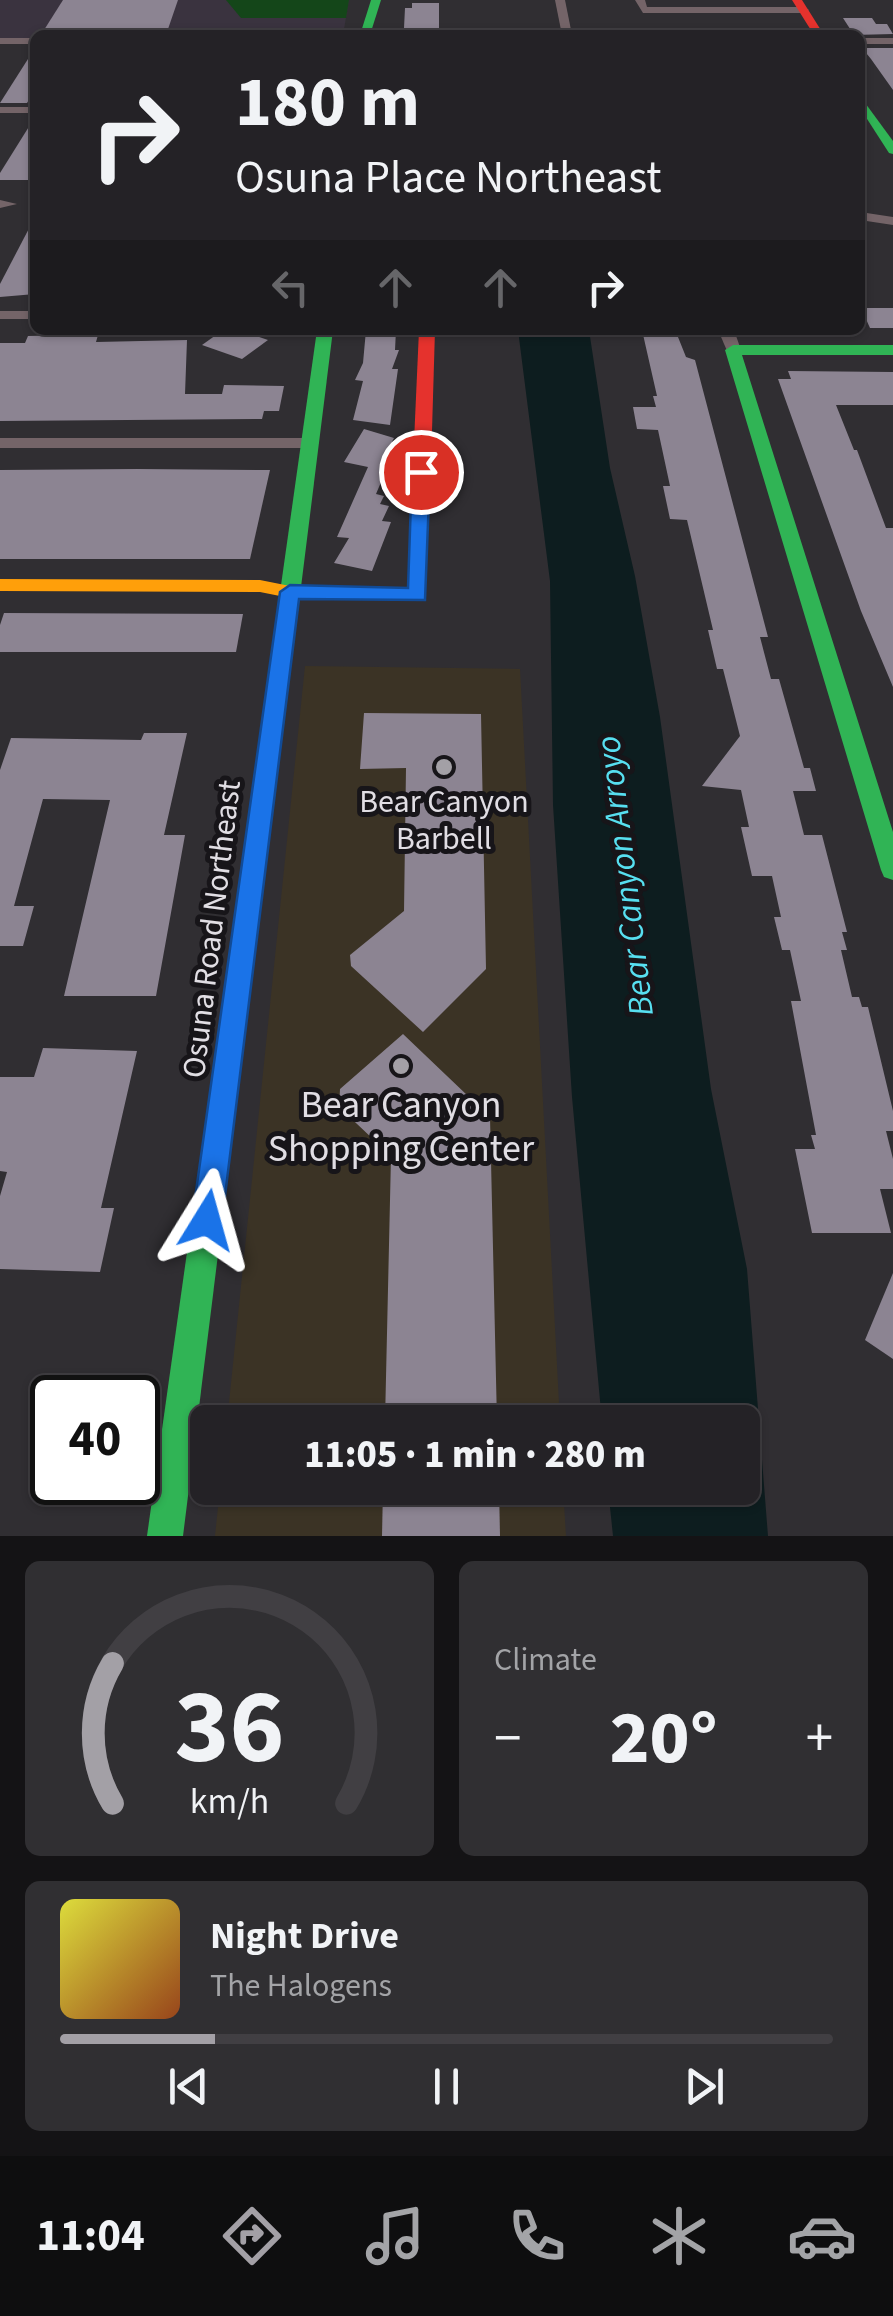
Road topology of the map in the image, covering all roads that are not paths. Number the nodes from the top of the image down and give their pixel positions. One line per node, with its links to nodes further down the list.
1 (376, 0): 5 (street)
2 (560, 0): 6 (street)
3 (640, 0): 4 (street)
4 (800, 5): 7 (street)
5 (367, 30)
6 (566, 30)
7 (817, 30)
8 (6, 41): 11 (street)
9 (865, 41): 10 (street)
10 (893, 41)
11 (0, 60)
12 (865, 106): 15 (street)
13 (0, 110): 14 (street)
14 (30, 110)
15 (893, 150)
16 (865, 217): 17 (street)
17 (893, 221)
18 (0, 315): 19 (street)
19 (30, 315)
20 (324, 335): 24 (street, Osuna Road Northeast)
21 (427, 335): 27 (street)
22 (730, 340): 23 (street); 28 (street)
23 (893, 350)
24 (310, 442): 25 (street); 27 (street, Osuna Road Northeast)
25 (0, 443)
26 (0, 585): 27 (street)
27 (290, 592): 29 (street, Osuna Road Northeast)
28 (893, 870)
29 (165, 1536)

